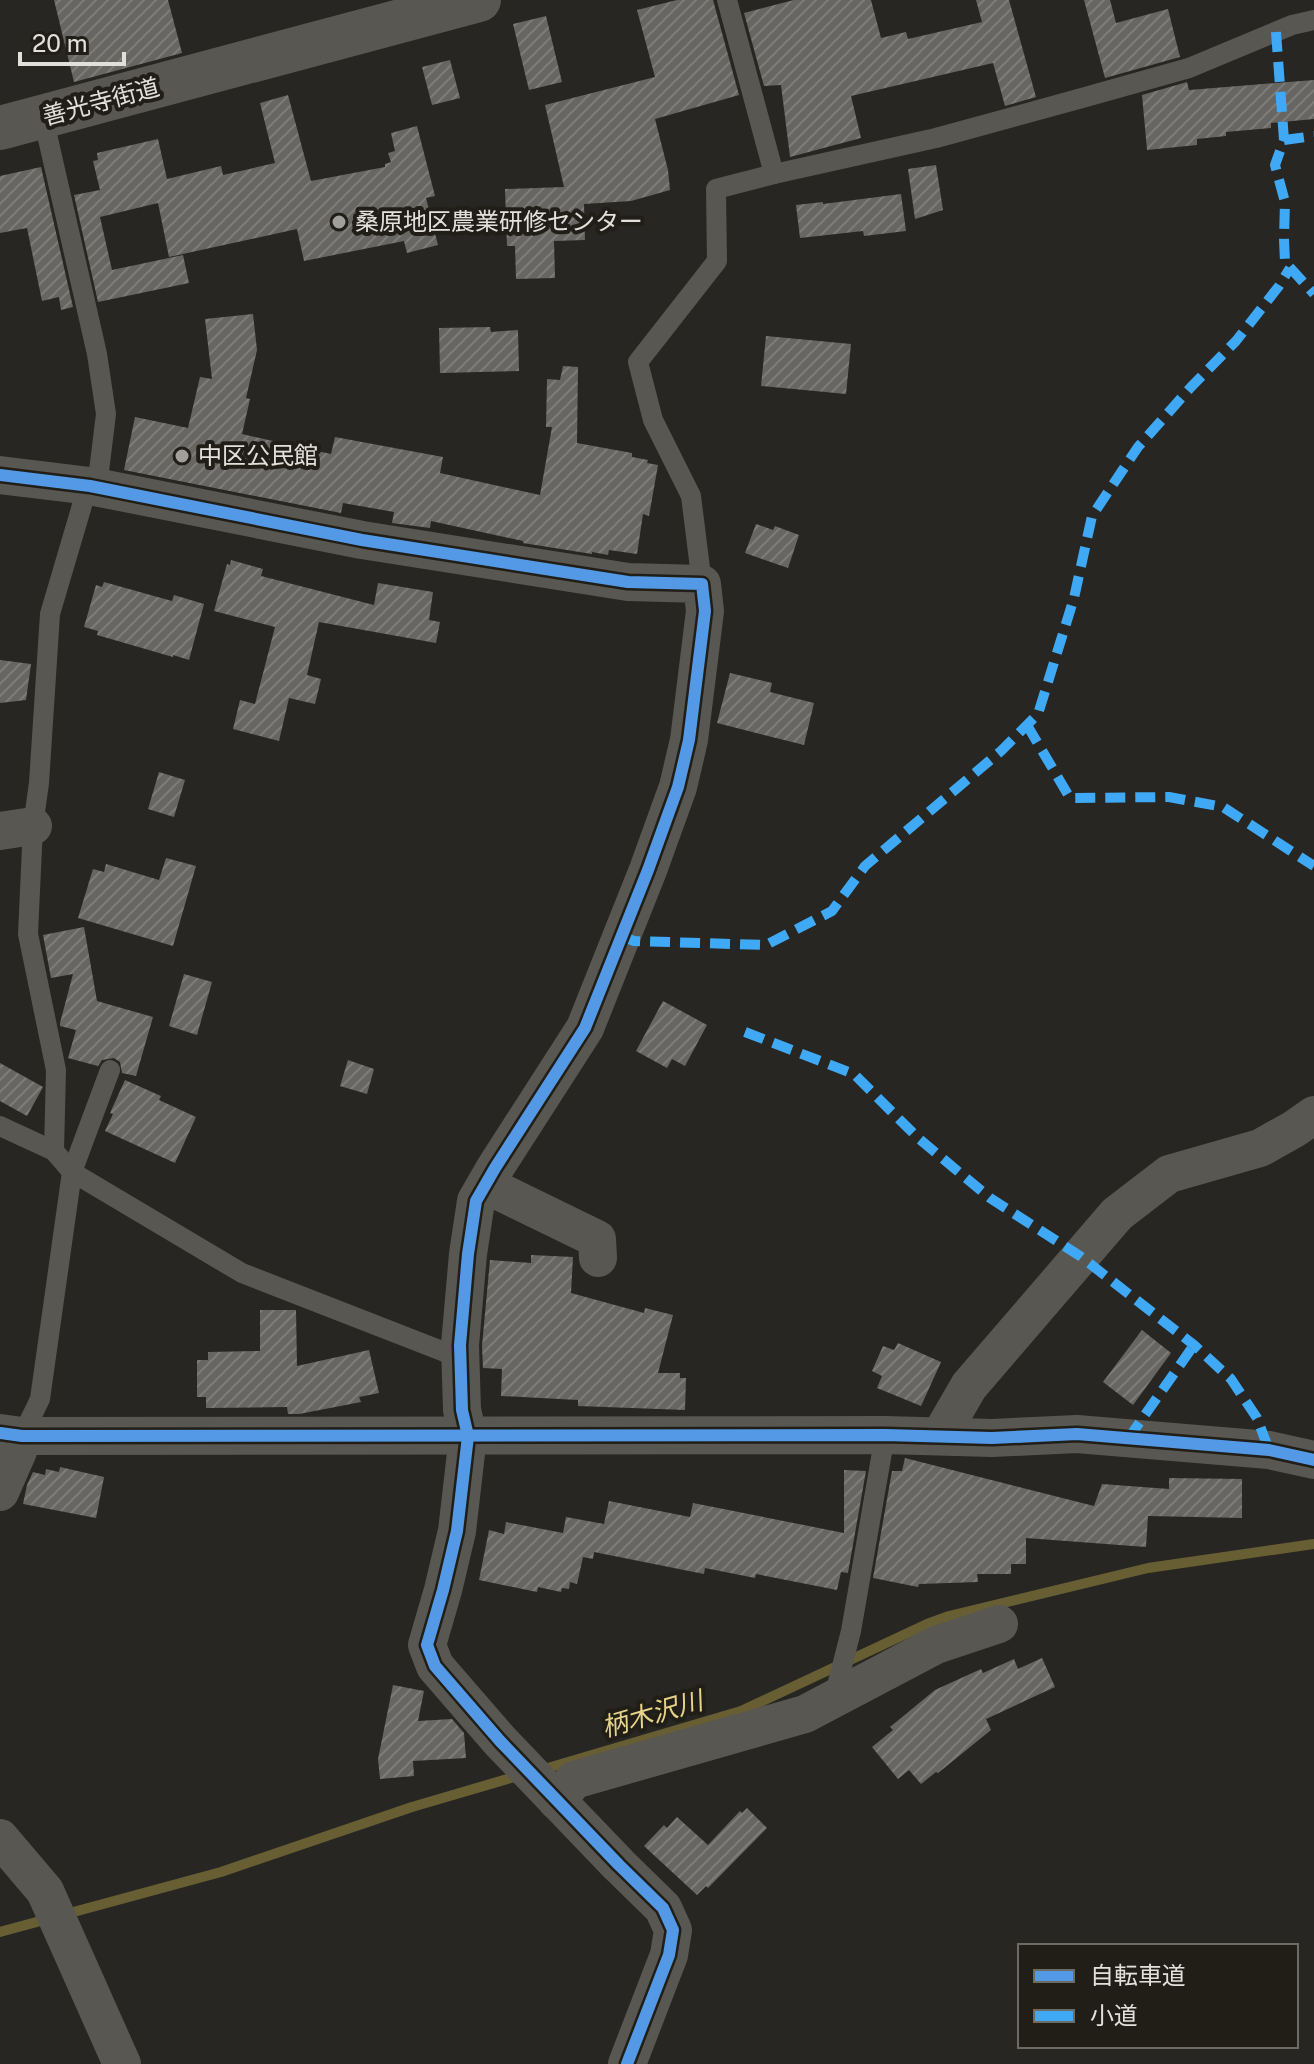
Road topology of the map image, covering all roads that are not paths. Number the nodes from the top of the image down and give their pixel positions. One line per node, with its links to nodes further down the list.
1 (727, 0): 6 (lane)
2 (456, 3): 4 (street, 善光寺街道)
3 (1314, 20): 6 (lane)
4 (43, 117): 5 (street, 善光寺街道); 8 (lane)
5 (0, 128)
6 (774, 174): 9 (lane)
7 (0, 475): 8 (street)
8 (90, 486): 9 (street); 10 (lane)
9 (702, 584): 16 (street)
10 (16, 829): 14 (lane)
11 (110, 1070): 15 (lane)
12 (1314, 1115): 22 (street)
13 (0, 1126): 14 (lane)
14 (54, 1151): 15 (lane)
15 (72, 1172): 18 (lane); 19 (lane)
16 (486, 1185): 17 (street); 18 (street)
17 (598, 1258)
18 (460, 1358): 21 (street)
19 (11, 1434): 21 (street); 24 (street)
20 (885, 1435): 21 (street); 22 (street); 26 (lane)
21 (468, 1436): 27 (street)
22 (940, 1436): 23 (street)
23 (1314, 1460)
24 (0, 1492)
25 (999, 1624): 26 (street)
26 (834, 1698): 27 (street)
27 (552, 1796): 30 (street)
28 (0, 1838): 29 (street)
29 (122, 2064)
30 (627, 2064)

